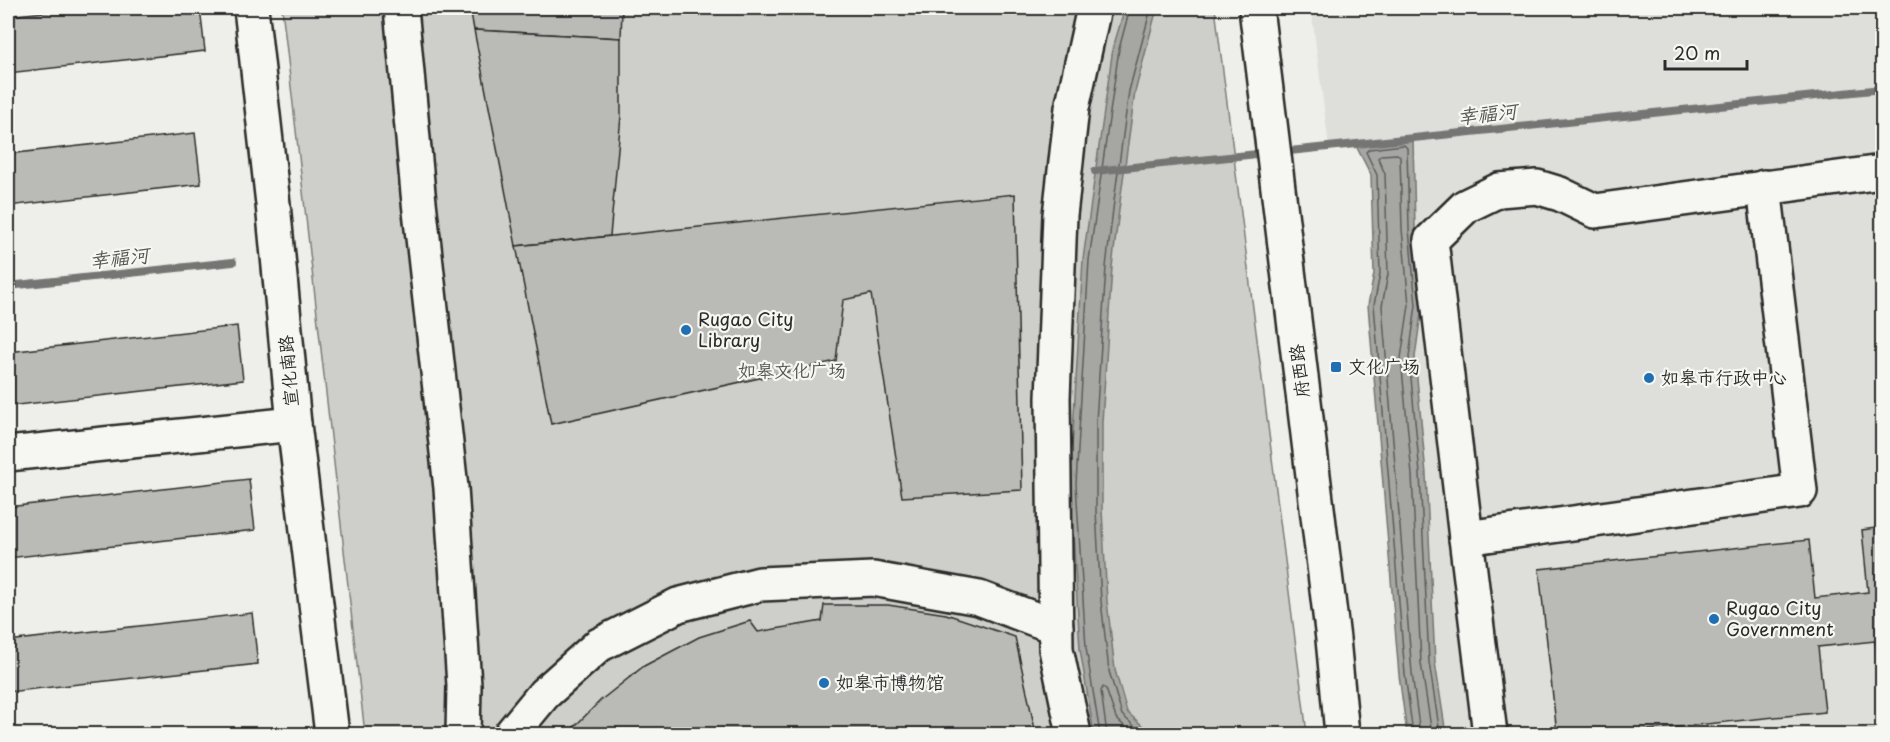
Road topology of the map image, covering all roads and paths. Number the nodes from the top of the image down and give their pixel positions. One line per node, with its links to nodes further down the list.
1 (251, 8): 7 (street, 宣化南路)
2 (401, 8): 12 (street)
3 (1094, 8): 10 (street)
4 (1256, 8): 15 (street, 府西路)
5 (1882, 172): 6 (street)
6 (1764, 187): 9 (street); 9 (street)
7 (294, 424): 8 (street); 11 (street, 宣化南路)
8 (8, 454)
9 (1466, 538): 16 (street)
10 (1056, 627): 13 (street); 14 (street)
11 (332, 735)
12 (463, 735)
13 (511, 735)
14 (1074, 735)
15 (1342, 735)
16 (1490, 735)

